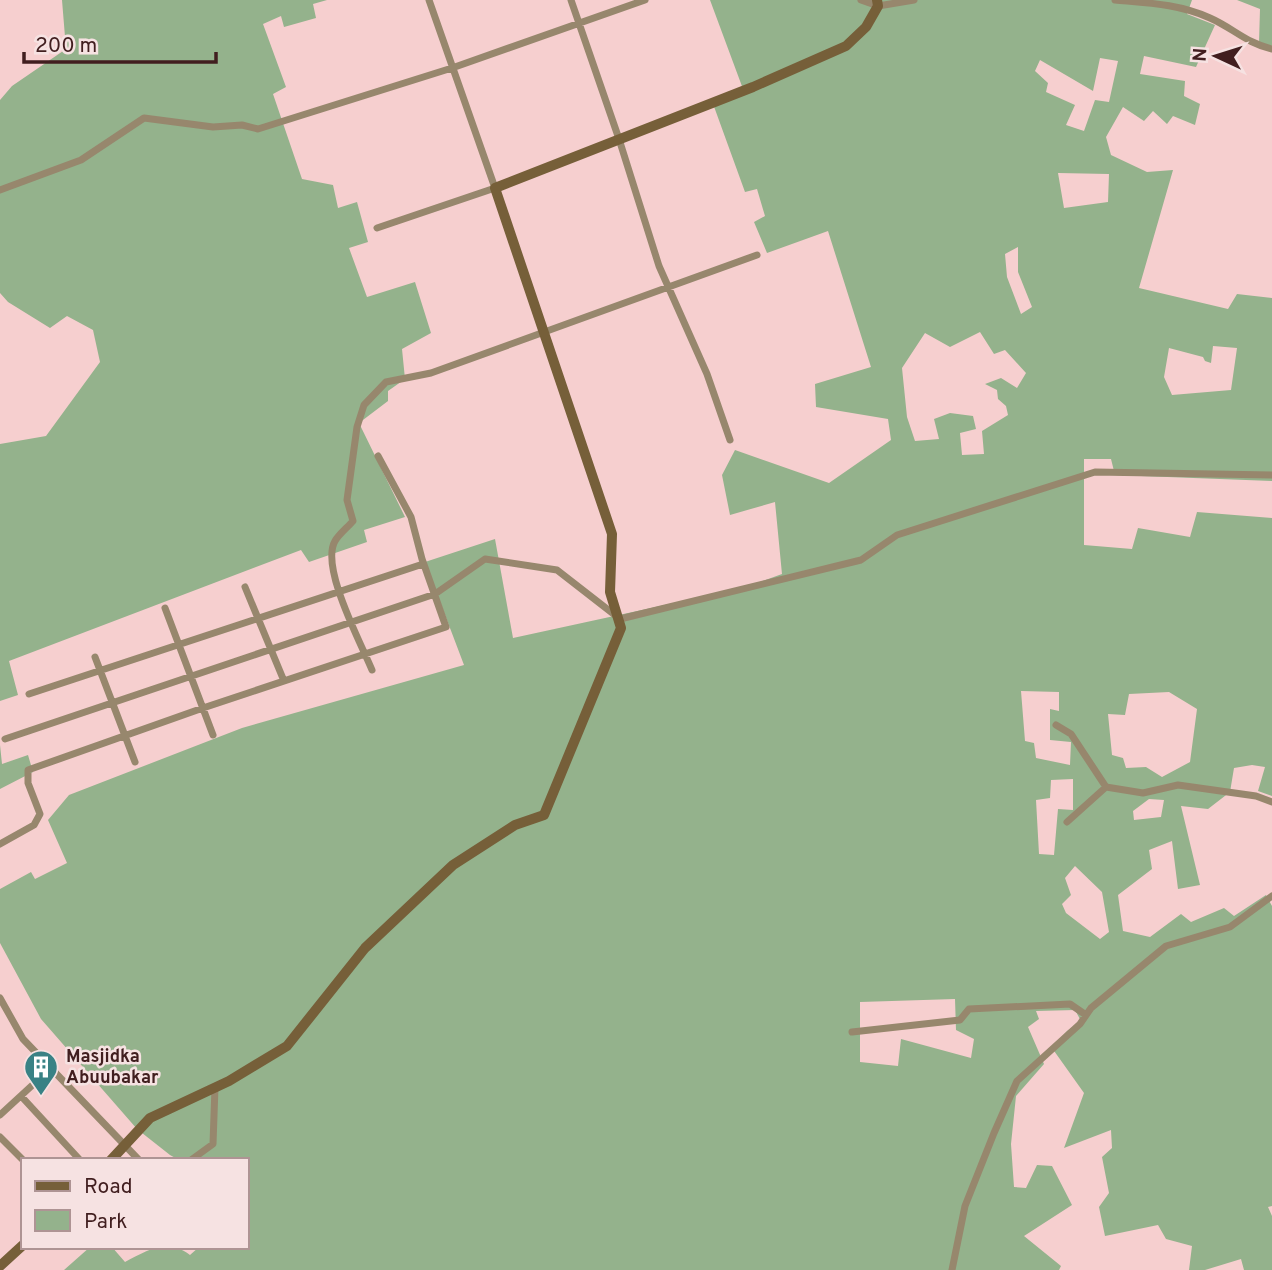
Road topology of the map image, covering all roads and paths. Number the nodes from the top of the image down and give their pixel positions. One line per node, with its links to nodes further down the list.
1 (429, 0): 10 (street)
2 (571, 0): 8 (street)
3 (645, 0): 8 (street)
4 (861, 0): 7 (street)
5 (914, 0): 7 (street)
6 (1115, 0): 9 (street)
7 (878, 3): 11 (street)
8 (580, 23): 10 (street); 11 (street)
9 (1272, 49)
10 (452, 68): 12 (street); 13 (street)
11 (619, 139): 12 (street); 16 (street)
12 (495, 188): 14 (street); 17 (street)
13 (0, 190)
14 (377, 228)
15 (757, 255): 16 (street)
16 (668, 288): 17 (street); 18 (street)
17 (544, 331): 23 (street); 27 (street)
18 (730, 440)
19 (378, 456): 21 (street)
20 (1272, 475): 27 (street)
21 (423, 564): 23 (street); 24 (street)
22 (245, 587): 26 (street)
23 (340, 591): 26 (street); 28 (street)
24 (435, 594): 27 (street); 28 (street); 31 (street)
25 (165, 608): 29 (street)
26 (258, 618): 29 (street); 30 (street)
27 (620, 619): 54 (street)
28 (350, 622): 30 (street); 31 (street)
29 (179, 643): 33 (street); 35 (street)
30 (271, 649): 35 (street); 36 (street)
31 (365, 653): 34 (street); 36 (street)
32 (95, 657): 33 (street)
33 (100, 670): 37 (street); 38 (street)
34 (372, 670)
35 (191, 675): 38 (street); 39 (street)
36 (284, 681): 39 (street)
37 (29, 694)
38 (112, 702): 42 (street); 43 (street)
39 (203, 708): 41 (street); 42 (street)
40 (1056, 725): 45 (street)
41 (213, 735)
42 (125, 736): 44 (street); 48 (street)
43 (5, 738)
44 (135, 762)
45 (1106, 787): 46 (street); 47 (street)
46 (1272, 802)
47 (1067, 822)
48 (0, 844)
49 (1272, 896): 51 (street)
50 (0, 998): 53 (street)
51 (1086, 1015): 52 (street); 66 (street)
52 (852, 1032)
53 (51, 1068): 55 (street); 58 (street)
54 (215, 1087): 58 (street); 63 (street)
55 (21, 1096): 56 (street); 60 (street)
56 (0, 1115)
57 (0, 1137): 59 (street)
58 (126, 1145): 61 (street); 62 (street)
59 (21, 1158)
60 (78, 1158)
61 (113, 1158)
62 (137, 1158)
63 (194, 1158)
64 (21, 1247): 65 (street)
65 (0, 1266)
66 (952, 1270)

